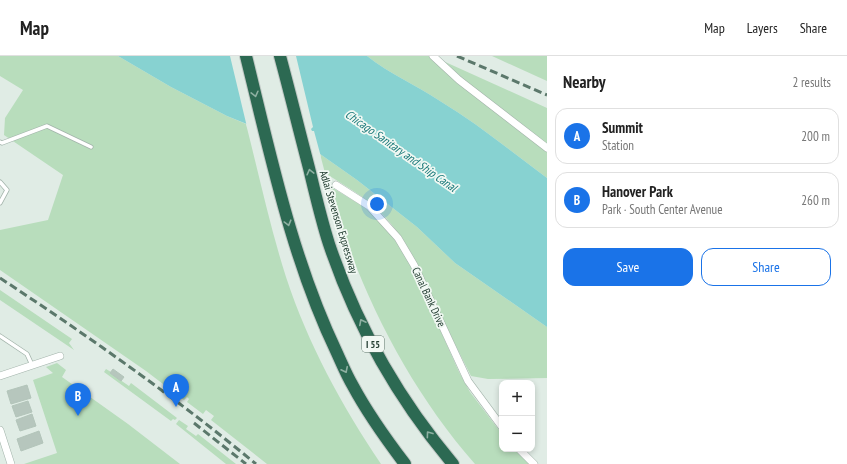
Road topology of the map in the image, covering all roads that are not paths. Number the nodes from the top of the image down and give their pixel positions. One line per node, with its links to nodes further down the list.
1 (246, 56): 15 (highway, one-way to 15)
2 (280, 56): 21 (highway, Adlai Stevenson Expressway / I 55, one-way to 2)
3 (433, 56): 6 (street)
4 (0, 142): 5 (lane)
5 (91, 147)
6 (547, 148)
7 (0, 182): 9 (lane)
8 (336, 185): 14 (street, Canal Bank Drive)
9 (0, 203)
10 (0, 336): 12 (lane)
11 (60, 356): 12 (street)
12 (32, 365): 13 (street)
13 (0, 376)
14 (499, 423)
15 (376, 425): 19 (highway); 20 (highway)
16 (0, 430): 18 (street)
17 (522, 452): 22 (street)
18 (11, 464)
19 (401, 464)
20 (405, 464)
21 (453, 464)
22 (534, 464)

